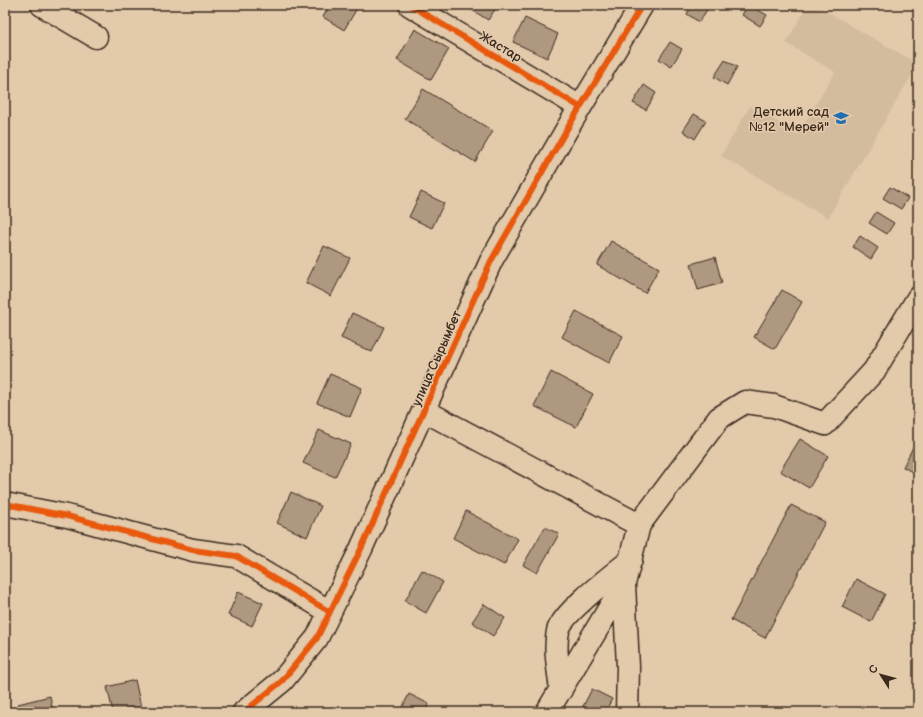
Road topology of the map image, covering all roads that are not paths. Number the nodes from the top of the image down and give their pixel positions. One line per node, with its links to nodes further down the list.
1 (42, 5): 4 (street)
2 (410, 5): 5 (street, Жастар)
3 (642, 5): 5 (street, улица Сырымбет)
4 (96, 37)
5 (580, 107): 7 (street, улица Сырымбет)
6 (918, 298): 9 (street)
7 (425, 411): 9 (street); 12 (street, улица Сырымбет)
8 (5, 504): 12 (street)
9 (639, 525): 10 (street)
10 (630, 560): 11 (street); 13 (street)
11 (624, 584): 13 (street); 16 (street)
12 (330, 612): 14 (street, улица Сырымбет)
13 (561, 690): 15 (street)
14 (244, 712)
15 (547, 712)
16 (627, 712)

